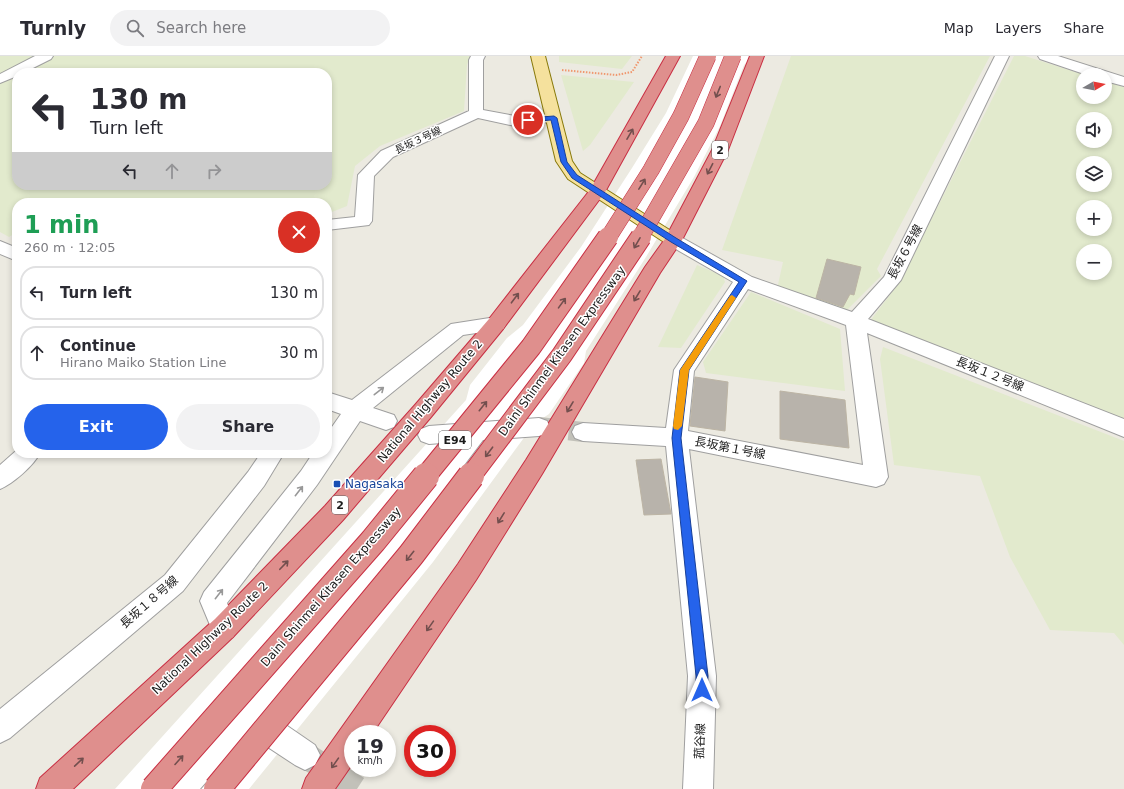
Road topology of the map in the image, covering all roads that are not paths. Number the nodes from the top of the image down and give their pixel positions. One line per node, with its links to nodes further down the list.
1 (46, 56): 10 (street)
2 (674, 56): 18 (highway, National Highway Route 2 / 2, one-way to 2)
3 (708, 56): 45 (highway, Daini Shinmei Kitasen Expressway / E94, one-way to 3, bridge)
4 (733, 56): 47 (highway, Daini Shinmei Kitasen Expressway / E94, one-way to 47, bridge)
5 (757, 56): 20 (highway, 2, one-way to 20)
6 (1002, 56): 22 (street, 長坂６号線)
7 (1045, 56): 11 (street)
8 (473, 57): 16 (street)
9 (539, 62): 17 (main road)
10 (22, 68)
11 (1080, 68)
12 (12, 73): 14 (street)
13 (1112, 78): 15 (street)
14 (0, 79)
15 (1124, 82)
16 (476, 113): 17 (street); 19 (street, 長坂３号線)
17 (554, 118): 18 (main road)
18 (597, 192): 20 (main road); 23 (highway, National Highway Route 2 / 2, one-way to 18)
19 (332, 224)
20 (673, 240): 21 (street, 長坂１２号線); 40 (highway, 2, one-way to 40)
21 (744, 281): 22 (street, 長坂１２号線); 32 (street, 菰谷線)
22 (855, 320): 28 (street, 長坂１２号線); 32 (street, 長坂第１号線)
23 (496, 324): 25 (street, one-way to 23); 38 (highway, National Highway Route 2 / 2, one-way to 23)
24 (332, 402): 25 (street)
25 (356, 409): 26 (street); 33 (street)
26 (386, 421)
27 (538, 427): 29 (street)
28 (1124, 428)
29 (476, 432): 31 (street); 39 (street)
30 (583, 432): 32 (street, 長坂第１号線)
31 (429, 435)
32 (676, 438): 49 (street, 菰谷線)
33 (332, 443)
34 (23, 458): 37 (street)
35 (270, 458): 41 (street, 長坂１８号線)
36 (322, 458): 38 (street, one-way to 36)
37 (0, 479)
38 (224, 628): 44 (highway, National Highway Route 2 / 2, one-way to 38)
39 (246, 715): 43 (street); 46 (street)
40 (361, 725)
41 (0, 728)
42 (344, 750): 48 (highway, one-way to 48)
43 (305, 755)
44 (51, 789)
45 (154, 789)
46 (180, 789)
47 (217, 789)
48 (317, 789)
49 (698, 789)

